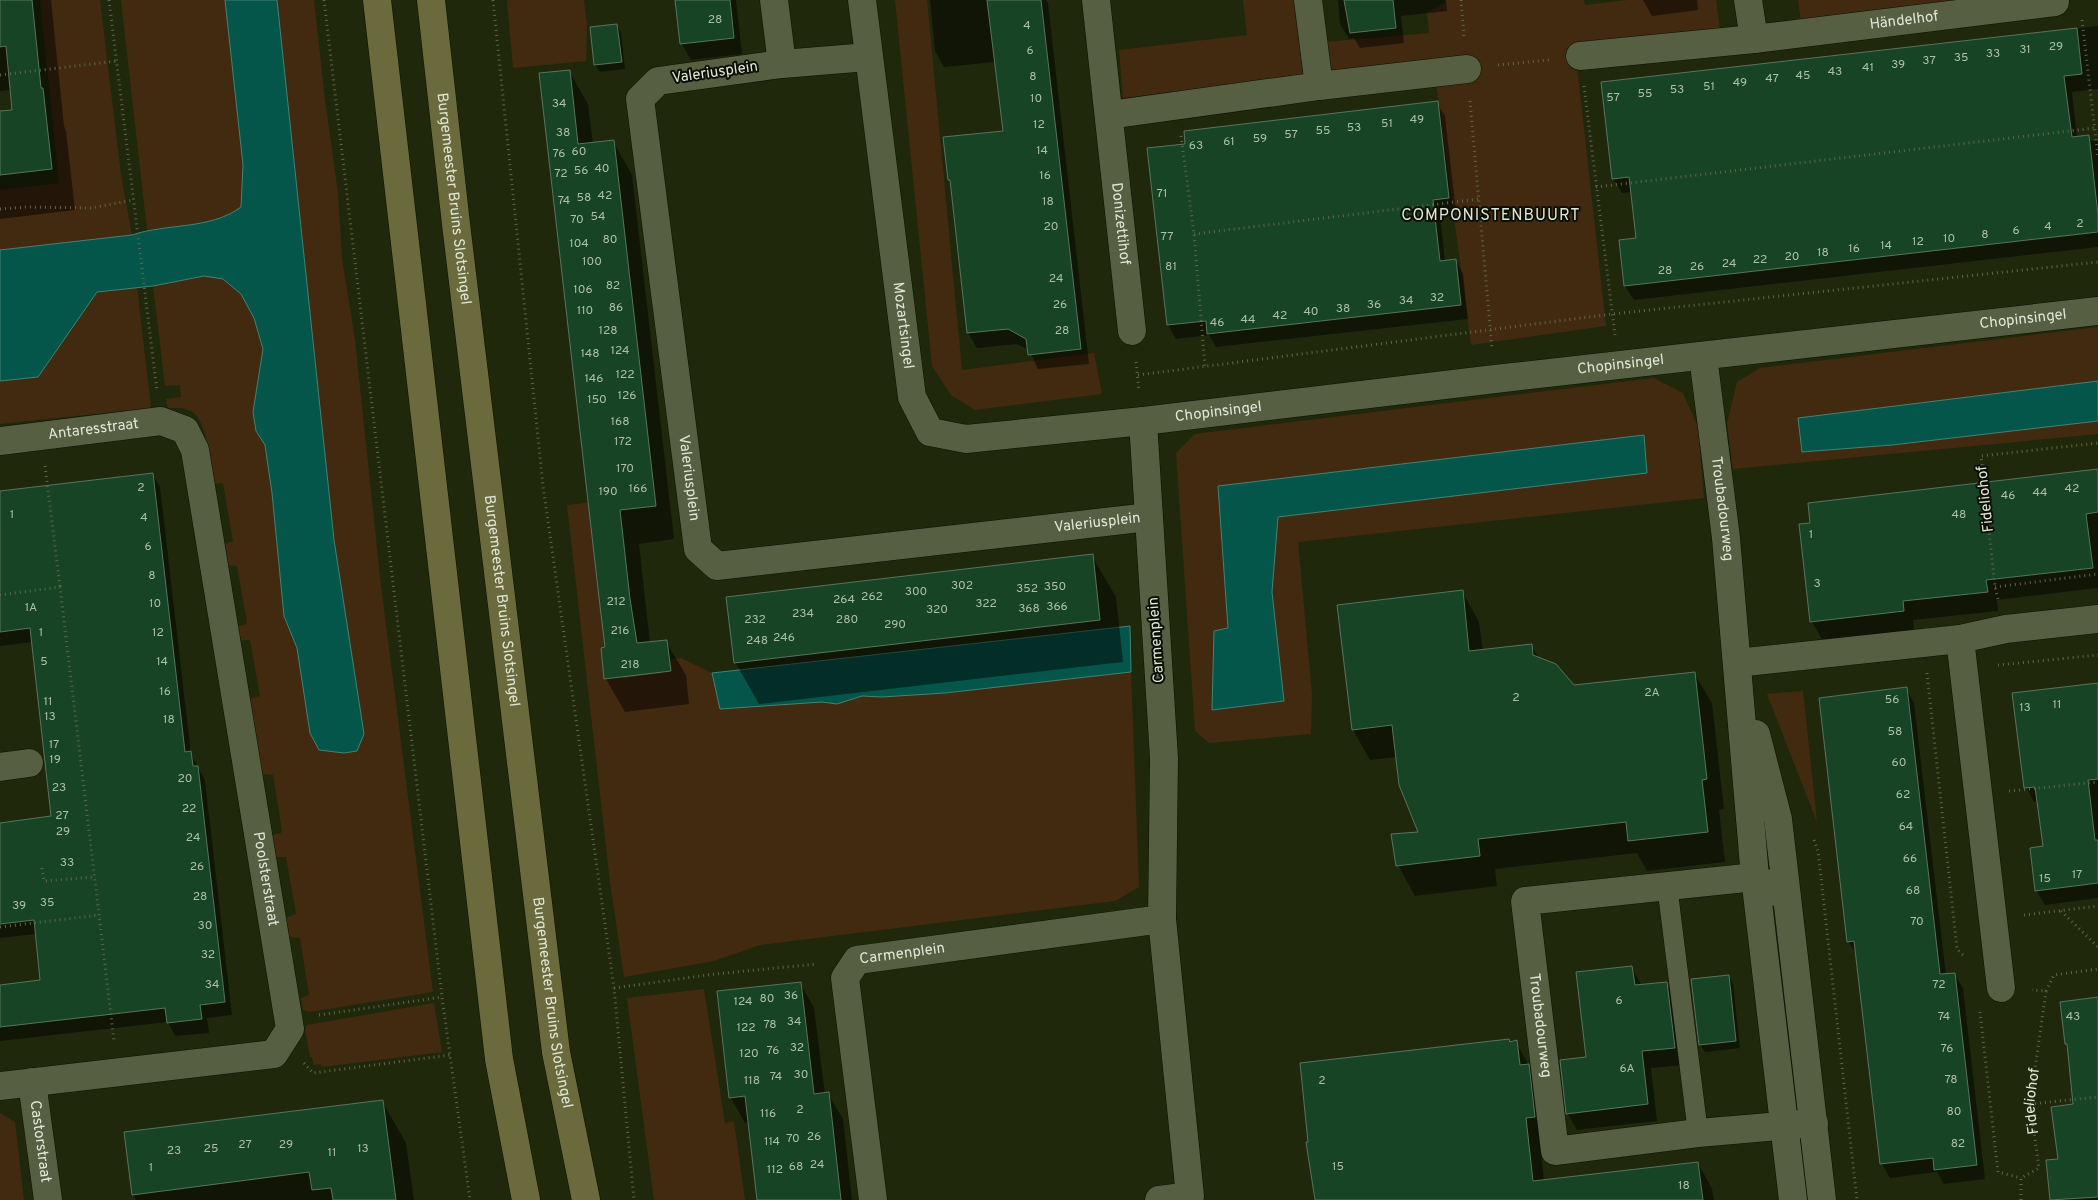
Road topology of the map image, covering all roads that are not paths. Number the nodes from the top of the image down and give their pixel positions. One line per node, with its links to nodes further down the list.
1 (377, 0): 39 (main road)
2 (432, 0): 40 (main road, Burgemeester Bruins Slotsingel)
3 (774, 0): 12 (street)
4 (862, 0): 11 (street, Mozartsingel)
5 (1096, 0): 15 (street, Donizettihof)
6 (1308, 0): 14 (street)
7 (1748, 0): 9 (street)
8 (2054, 2): 9 (street, Händelhof)
9 (1754, 39): 10 (street, Händelhof)
10 (1580, 56)
11 (868, 57): 12 (street, Valeriusplein); 19 (street, Mozartsingel)
12 (782, 64): 22 (street, Valeriusplein)
13 (1467, 69): 14 (street)
14 (1319, 86): 15 (street)
15 (1109, 115): 17 (street, Donizettihof)
16 (2098, 311): 18 (street, Chopinsingel)
17 (1132, 332)
18 (1703, 356): 19 (street, Chopinsingel); 25 (street, Troubadourweg)
19 (1143, 421): 22 (street, Carmenplein)
20 (173, 426): 21 (street, Antaresstraat); 33 (street, Poolsterstraat)
21 (0, 441)
22 (1149, 517): 31 (street, Carmenplein)
23 (2098, 619): 24 (street)
24 (1960, 639): 25 (street); 32 (street)
25 (1737, 663): 28 (street, Troubadourweg); 30 (street, Troubadourweg)
26 (29, 763): 27 (street)
27 (0, 767)
28 (1755, 877): 29 (street, Troubadourweg); 30 (street); 36 (street, Troubadourweg)
29 (1667, 885): 37 (lane); 37 (street, Troubadourweg)
30 (1787, 898): 35 (street, Troubadourweg)
31 (1162, 919): 41 (street, Carmenplein); 42 (street, Carmenplein)
32 (2001, 988)
33 (32, 1082): 34 (street); 38 (street, Castorstraat)
34 (0, 1086)
35 (1814, 1123): 36 (street, Troubadourweg); 44 (street, Troubadourweg)
36 (1785, 1126): 37 (street, Troubadourweg); 43 (street, Troubadourweg)
37 (1698, 1133)
38 (48, 1200)
39 (526, 1200)
40 (586, 1200)
41 (873, 1200)
42 (1159, 1200)
43 (1793, 1200)
44 (1822, 1200)

